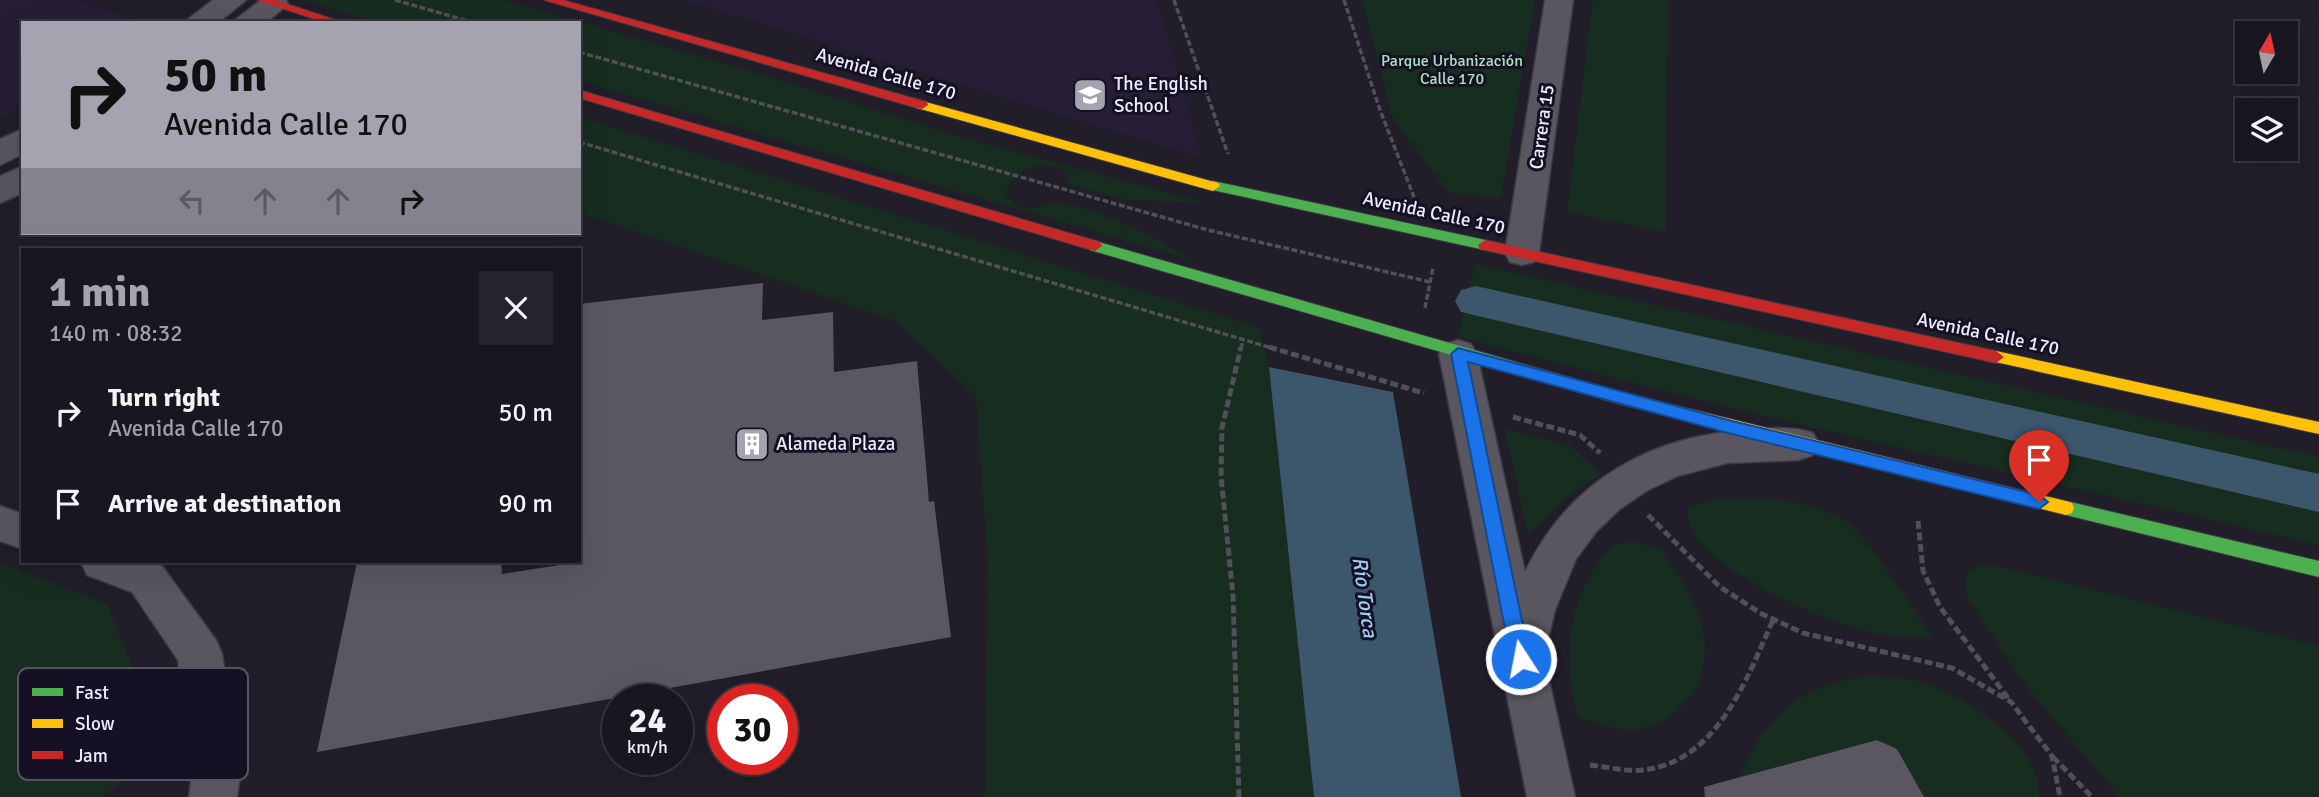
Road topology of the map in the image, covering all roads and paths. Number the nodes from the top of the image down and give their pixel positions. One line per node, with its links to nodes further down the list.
1 (232, 0): 8 (street)
2 (395, 0): 11 (path)
3 (550, 0): 21 (main road, Avenida Calle 170)
4 (1174, 0): 17 (path)
5 (1344, 0): 20 (path)
6 (1559, 0): 21 (street, Carrera 15)
7 (269, 2): 9 (street); 10 (main road)
8 (201, 21)
9 (248, 21)
10 (332, 21)
11 (468, 21)
12 (581, 53): 22 (path)
13 (581, 95): 24 (main road)
14 (21, 140): 16 (street)
15 (581, 143): 23 (path)
16 (0, 155)
17 (1232, 164)
18 (21, 178): 19 (street)
19 (0, 192)
20 (1417, 203)
21 (1522, 253): 27 (main road, Avenida Calle 170)
22 (1430, 282)
23 (1242, 340): 25 (path); 42 (path)
24 (1458, 354): 28 (main road); 38 (street)
25 (1425, 394)
26 (1502, 414): 29 (path)
27 (2319, 428)
28 (1799, 444): 35 (main road); 38 (street)
29 (1605, 458)
30 (1646, 512): 36 (path)
31 (1919, 521): 39 (path)
32 (0, 523): 33 (street)
33 (21, 531)
34 (105, 563): 37 (street)
35 (2319, 569)
36 (1773, 620): 39 (path); 41 (path)
37 (202, 668)
38 (1526, 684): 43 (street)
39 (2011, 702): 40 (path)
40 (2052, 756): 44 (path); 45 (path)
41 (1581, 762)
42 (1239, 797)
43 (1551, 797)
44 (2060, 797)
45 (2092, 797)

